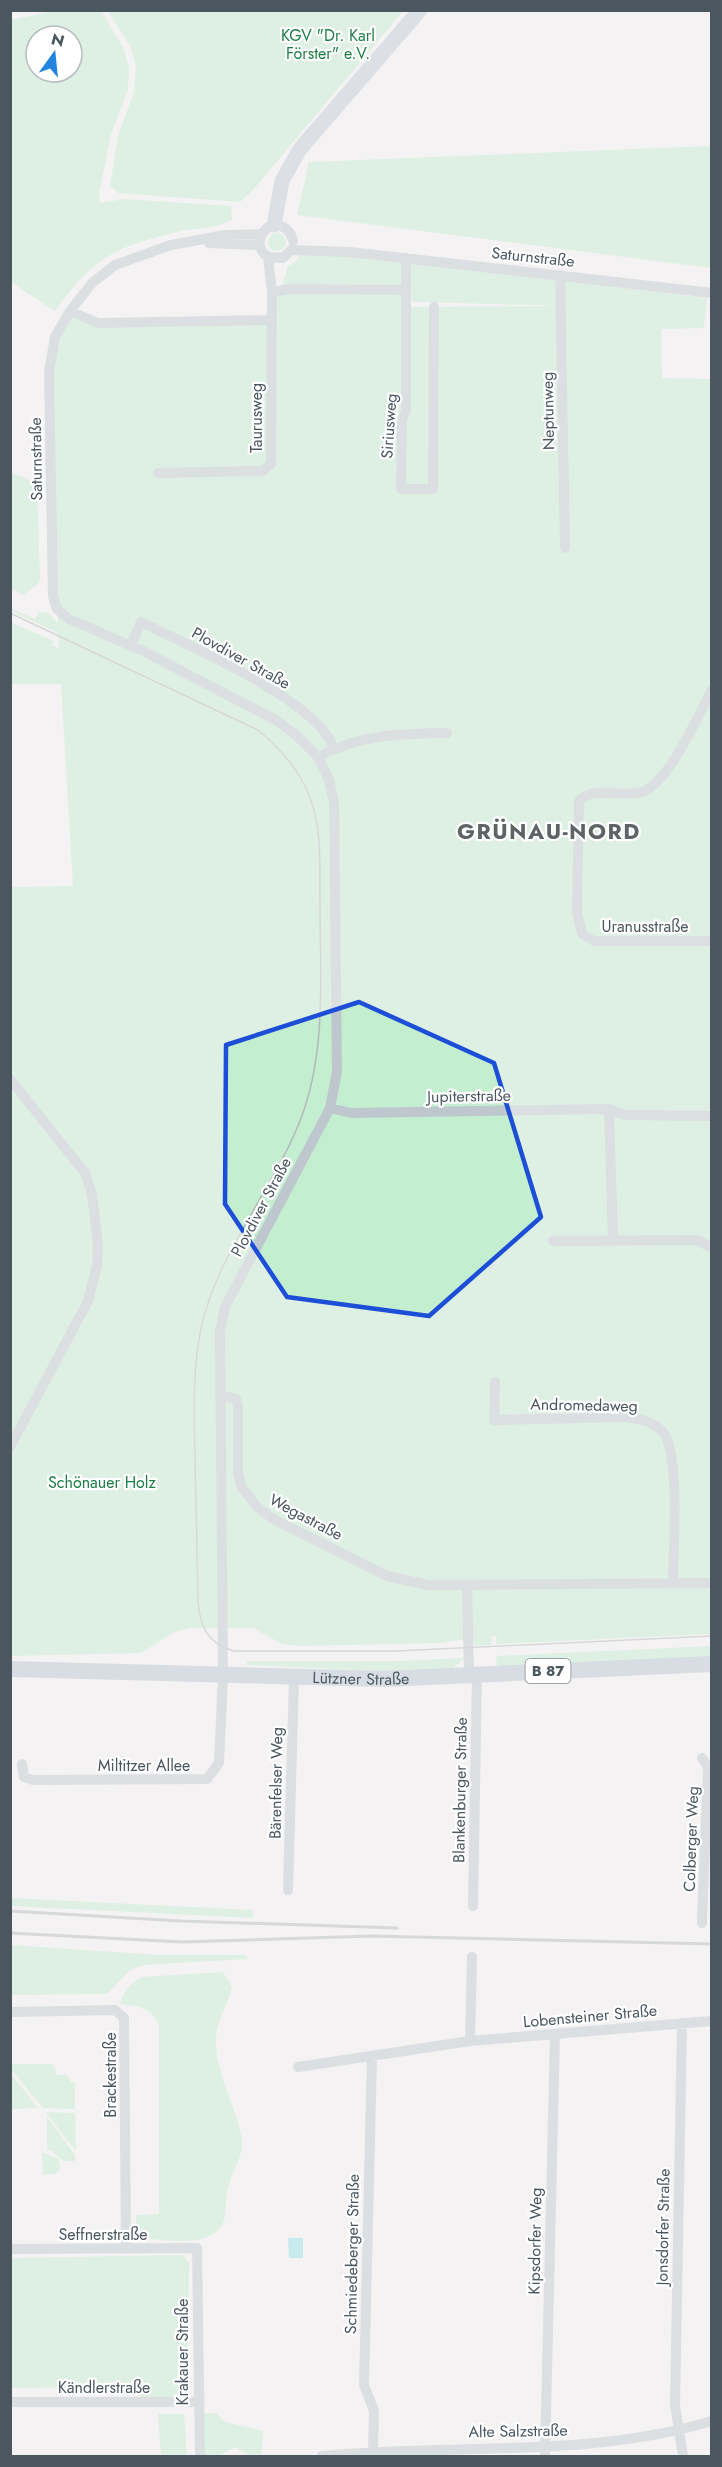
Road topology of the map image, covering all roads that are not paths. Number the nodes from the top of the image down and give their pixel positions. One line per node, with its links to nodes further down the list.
1 (420, 10): 2 (street)
2 (279, 226): 3 (street); 4 (street)
3 (260, 240): 5 (street); 12 (street, Saturnstraße)
4 (292, 245): 5 (street); 6 (street, Saturnstraße)
5 (274, 258): 9 (street, Taurusweg)
6 (406, 258): 7 (street, Saturnstraße); 8 (street, Siriusweg)
7 (560, 275): 10 (street, Saturnstraße); 15 (street, Neptunweg)
8 (406, 290): 9 (street); 11 (street, Siriusweg)
9 (272, 292): 13 (street, Taurusweg)
10 (711, 293)
11 (434, 307)
12 (70, 311): 13 (street); 16 (street, Saturnstraße)
13 (271, 320): 14 (street, Taurusweg)
14 (158, 473)
15 (565, 548)
16 (57, 609): 17 (street, Plovdiver Straße)
17 (131, 645): 20 (street, Plovdiver Straße); 21 (street, Plovdiver Straße)
18 (711, 690): 22 (street, Uranusstraße)
19 (447, 733): 20 (street)
20 (334, 748): 21 (street)
21 (318, 758): 24 (street, Plovdiver Straße)
22 (711, 941)
23 (10, 1079): 32 (street)
24 (330, 1108): 25 (street, Jupiterstraße); 31 (street, Plovdiver Straße)
25 (609, 1109): 26 (street, Jupiterstraße); 28 (street)
26 (711, 1116)
27 (553, 1241): 28 (street)
28 (614, 1241): 29 (street)
29 (711, 1248)
30 (495, 1382): 34 (street, Andromedaweg)
31 (220, 1395): 35 (street, Wegastraße); 39 (street, Plovdiver Straße)
32 (10, 1447)
33 (711, 1583): 34 (street, Wegastraße)
34 (673, 1584): 35 (street, Wegastraße)
35 (467, 1585): 38 (street)
36 (711, 1664): 38 (main road, Lützner Straße / B 87)
37 (10, 1669): 39 (main road, Lützner Straße / B 87)
38 (473, 1675): 40 (main road, Lützner Straße / B 87); 44 (street, Blankenburger Straße)
39 (222, 1676): 40 (main road, Lützner Straße / B 87); 42 (street, Miltitzer Allee)
40 (294, 1678): 43 (street, Bärenfelser Weg)
41 (702, 1758): 45 (street, Colberger Weg)
42 (22, 1764)
43 (288, 1890)
44 (473, 1906)
45 (707, 1906): 46 (street, Colberger Weg)
46 (702, 1923)
47 (472, 1957): 52 (street)
48 (10, 2012): 55 (street, Brackestraße)
49 (711, 2021): 50 (street, Lobensteiner Straße)
50 (682, 2023): 51 (street, Lobensteiner Straße); 61 (street, Jonsdorfer Straße)
51 (555, 2034): 52 (street, Lobensteiner Straße); 63 (street, Kipsdorfer Weg)
52 (471, 2041): 53 (street, Lobensteiner Straße)
53 (372, 2056): 54 (street, Lobensteiner Straße); 62 (street, Schmiedeberger Straße)
54 (298, 2067)
55 (126, 2248): 56 (street, Seffnerstraße); 57 (street, Seffnerstraße)
56 (196, 2248): 59 (street, Krakauer Straße)
57 (10, 2249)
58 (10, 2402): 59 (street, Kändlerstraße)
59 (197, 2402): 66 (street, Krakauer Straße)
60 (711, 2421): 61 (street, Alte Salzstraße)
61 (678, 2431): 63 (street, Alte Salzstraße); 67 (street, Jonsdorfer Straße)
62 (373, 2450): 64 (street, Alte Salzstraße); 65 (street, Alte Salzstraße)
63 (545, 2452): 64 (street, Alte Salzstraße)
64 (393, 2453)
65 (322, 2456)
66 (200, 2457)
67 (684, 2457)

